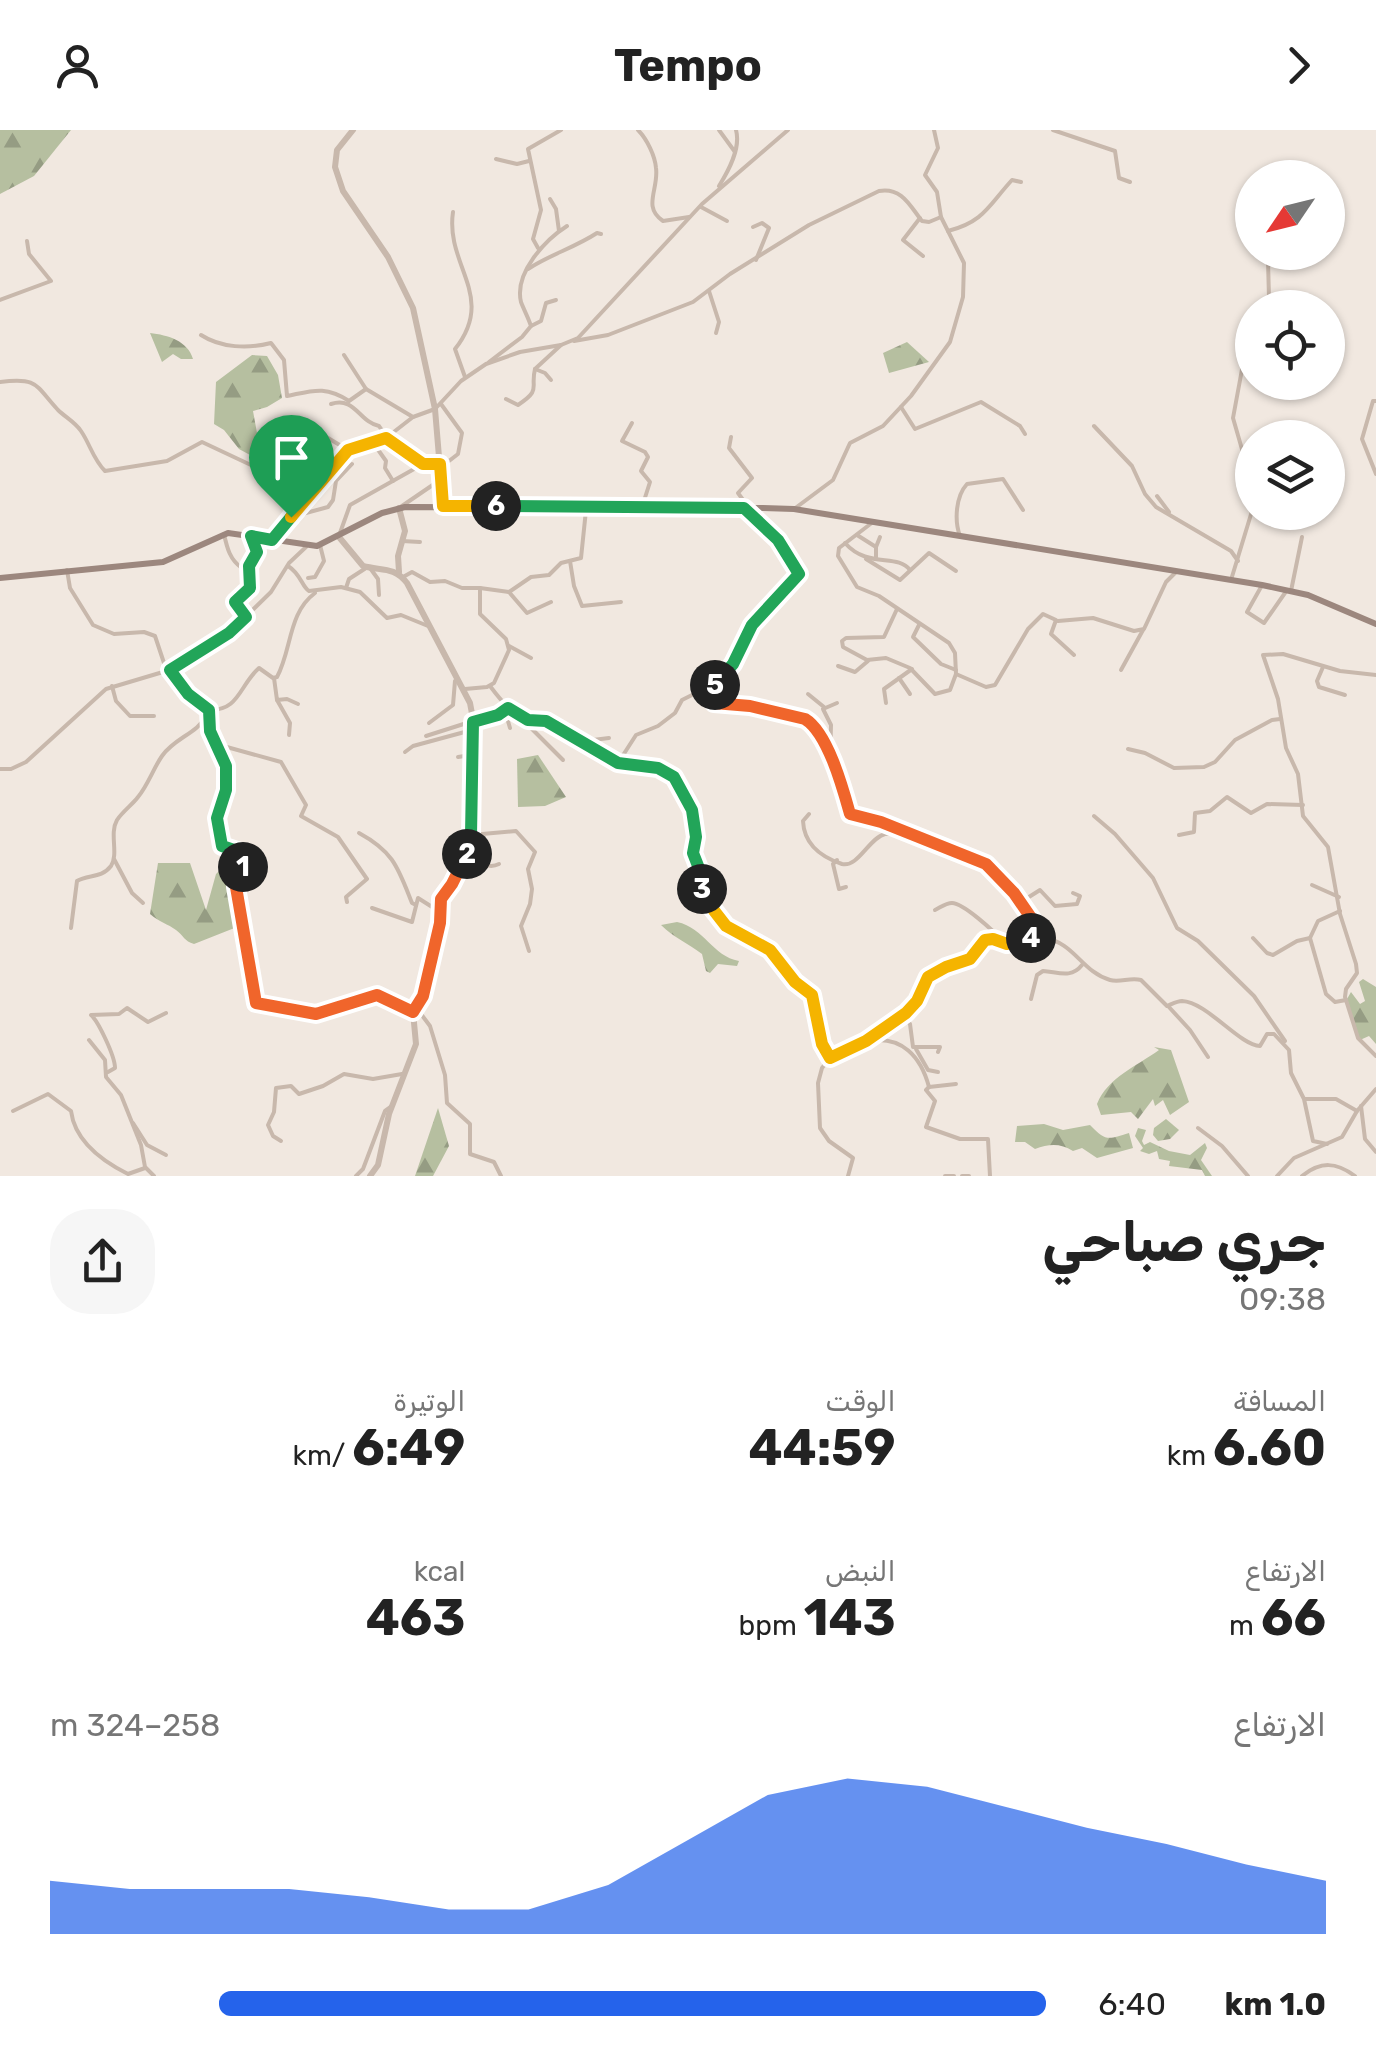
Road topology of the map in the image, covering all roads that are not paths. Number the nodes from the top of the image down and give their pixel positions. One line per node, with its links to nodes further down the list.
1 (353, 130): 51 (street)
2 (561, 130): 11 (street)
3 (638, 130): 19 (street)
4 (719, 130): 9 (street)
5 (736, 130): 9 (street)
6 (786, 130): 14 (street)
7 (934, 130): 18 (street)
8 (1053, 130): 13 (street)
9 (736, 152): 14 (street)
10 (496, 159): 11 (street)
11 (529, 161): 28 (street)
12 (1021, 182): 25 (street)
13 (1130, 182)
14 (717, 190): 16 (street)
15 (550, 200): 24 (street)
16 (700, 206): 19 (street); 21 (street)
17 (452, 212): 43 (street)
18 (941, 217): 20 (street); 25 (street)
19 (690, 218): 38 (street)
20 (920, 218): 29 (street); 30 (street)
21 (726, 221)
22 (566, 226): 24 (street)
23 (753, 226): 30 (street)
24 (559, 231): 28 (street)
25 (948, 231): 52 (street)
26 (601, 234): 31 (street)
27 (27, 241): 33 (street)
28 (538, 248): 31 (street)
29 (923, 256)
30 (756, 260): 32 (street)
31 (528, 270): 35 (street)
32 (709, 291): 36 (street); 38 (street)
33 (0, 300)
34 (556, 300): 35 (street)
35 (530, 326): 41 (street)
36 (716, 333)
37 (201, 335): 46 (street)
38 (573, 341): 39 (street)
39 (560, 345): 41 (street); 42 (street)
40 (344, 355): 46 (street)
41 (486, 364): 43 (street)
42 (535, 369): 44 (street); 47 (street)
43 (466, 377): 51 (street)
44 (551, 380)
45 (0, 382): 80 (street)
46 (366, 388): 53 (street)
47 (506, 399)
48 (1236, 400): 55 (street)
49 (1376, 401): 66 (street)
50 (331, 404): 60 (street)
51 (437, 406): 53 (street); 65 (street); 65 (street)
52 (902, 406): 58 (street); 75 (street)
53 (413, 416): 60 (street)
54 (632, 423): 73 (street)
55 (1235, 425)
56 (1094, 426): 77 (street)
57 (306, 430): 62 (street)
58 (1025, 434)
59 (730, 437): 74 (street)
60 (386, 438): 61 (street); 64 (street)
61 (374, 444): 62 (street); 68 (street)
62 (348, 450): 78 (street)
63 (352, 464): 78 (street)
64 (423, 464): 65 (street); 68 (street)
65 (440, 466): 67 (street)
66 (1376, 474)
67 (440, 479): 70 (street); 72 (street)
68 (394, 481): 85 (street)
69 (1157, 496): 77 (street)
70 (443, 506): 71 (main road); 72 (main road)
71 (587, 506): 73 (main road); 98 (street)
72 (399, 508): 85 (main road); 90 (street)
73 (642, 508): 74 (main road)
74 (747, 508): 75 (main road); 141 (street)
75 (794, 509): 79 (main road)
76 (1023, 510): 86 (street)
77 (1169, 512): 99 (street)
78 (291, 517): 80 (street)
79 (873, 522): 83 (street); 86 (main road)
80 (286, 523): 89 (street)
81 (1247, 530): 99 (street)
82 (224, 534): 84 (main road); 100 (street); 103 (main road)
83 (857, 535): 92 (street); 95 (street)
84 (251, 536): 89 (main road); 100 (street)
85 (340, 536): 93 (main road); 102 (street)
86 (960, 536): 105 (main road)
87 (880, 537): 95 (street)
88 (1302, 537): 114 (street)
89 (272, 540): 94 (main road)
90 (402, 541): 91 (street); 107 (street)
91 (420, 542)
92 (845, 543): 96 (street); 120 (street)
93 (320, 545): 94 (main road); 109 (street)
94 (306, 547): 101 (street)
95 (876, 547): 97 (street)
96 (866, 559): 97 (street); 106 (street)
97 (876, 560): 106 (street)
98 (570, 561): 116 (street); 119 (street)
99 (1238, 561): 110 (street)
100 (249, 566): 121 (street)
101 (288, 566): 115 (street); 121 (street)
102 (368, 567): 107 (street); 112 (street); 117 (street)
103 (67, 570): 108 (main road); 134 (street)
104 (956, 571): 106 (street)
105 (1177, 571): 110 (main road); 126 (street)
106 (910, 572)
107 (401, 575): 113 (street); 125 (street)
108 (0, 578)
109 (308, 578)
110 (1231, 580): 111 (main road)
111 (1262, 585): 114 (main road); 114 (street)
112 (346, 588): 115 (street); 125 (street)
113 (480, 588): 116 (street); 127 (street)
114 (1289, 590): 124 (main road)
115 (314, 592): 139 (street)
116 (508, 592): 118 (street)
117 (379, 596)
118 (551, 602)
119 (621, 602)
120 (897, 608): 123 (street); 130 (street)
121 (246, 617): 134 (street)
122 (1056, 621): 126 (street); 128 (street); 137 (street)
123 (920, 624): 137 (street); 137 (street)
124 (1376, 624)
125 (428, 626): 136 (street)
126 (1144, 629): 135 (street)
127 (509, 646): 129 (street); 143 (street)
128 (1074, 655)
129 (531, 658)
130 (868, 660): 131 (street); 133 (street)
131 (838, 666)
132 (1323, 667): 138 (street); 147 (street); 157 (street)
133 (912, 669): 137 (street); 140 (street)
134 (170, 670): 142 (street); 154 (street)
135 (1121, 670)
136 (455, 671): 144 (street); 158 (street)
137 (956, 672)
138 (1376, 674)
139 (274, 678): 148 (street); 154 (street)
140 (899, 678): 146 (street); 150 (street)
141 (716, 684): 171 (street); 172 (street)
142 (112, 686): 155 (street); 173 (street)
143 (490, 686): 144 (street); 153 (street)
144 (465, 689): 159 (street)
145 (808, 694): 152 (street)
146 (910, 694)
147 (1345, 695)
148 (277, 700): 151 (street); 161 (street)
149 (837, 703): 152 (street)
150 (886, 703)
151 (298, 704)
152 (824, 707): 171 (street)
153 (506, 710): 156 (street); 159 (street); 160 (street)
154 (209, 711): 165 (street); 182 (street)
155 (154, 716)
156 (521, 718): 164 (street); 170 (street)
157 (1280, 719): 166 (street); 174 (street)
158 (429, 723)
159 (472, 725): 162 (street); 167 (street); 168 (street)
160 (510, 728)
161 (289, 735)
162 (426, 736)
163 (609, 738): 164 (street)
164 (581, 742): 172 (street)
165 (216, 744): 189 (street); 207 (street)
166 (1128, 749)
167 (405, 752)
168 (470, 756): 169 (street); 178 (street)
169 (458, 757)
170 (563, 760)
171 (830, 760): 180 (street)
172 (618, 763): 217 (street)
173 (0, 769)
174 (1302, 804): 179 (street); 188 (street)
175 (809, 814): 183 (street)
176 (1094, 816): 212 (street)
177 (359, 833): 192 (street)
178 (471, 835): 181 (street); 202 (street)
179 (1179, 835)
180 (920, 839): 183 (street); 190 (street)
181 (468, 852): 184 (street); 196 (street)
182 (114, 859): 191 (street); 197 (street)
183 (836, 860): 186 (street)
184 (500, 864)
185 (1312, 885): 188 (street)
186 (846, 887)
187 (1073, 893): 190 (street)
188 (1339, 896): 195 (street)
189 (347, 902)
190 (1021, 902): 198 (street)
191 (143, 904)
192 (416, 905): 193 (street); 196 (street)
193 (372, 908)
194 (935, 910): 201 (street)
195 (1340, 911): 200 (street); 205 (street)
196 (440, 912): 207 (street)
197 (70, 928)
198 (1045, 938): 201 (street); 203 (street)
199 (1253, 938): 200 (street)
200 (1310, 938): 205 (street)
201 (1005, 943): 209 (street)
202 (528, 951)
203 (1082, 965): 204 (street); 206 (street)
204 (1031, 999)
205 (1346, 1000): 215 (street)
206 (1168, 1006): 212 (street); 216 (street)
207 (413, 1013): 220 (street); 238 (street)
208 (166, 1014): 218 (street)
209 (903, 1015): 211 (street); 213 (street)
210 (89, 1040): 218 (street)
211 (866, 1041): 217 (street); 222 (street)
212 (1284, 1043): 224 (street)
213 (916, 1049): 214 (street); 219 (street)
214 (938, 1052)
215 (1376, 1056)
216 (1208, 1057)
217 (830, 1058): 239 (street)
218 (108, 1072): 228 (street)
219 (938, 1072)
220 (406, 1073): 225 (street); 230 (street)
221 (956, 1084): 222 (street)
222 (929, 1088): 244 (street)
223 (1376, 1088): 226 (street)
224 (1304, 1100): 226 (street); 231 (street)
225 (392, 1106): 236 (street); 237 (street)
226 (1359, 1108): 231 (street); 232 (street)
227 (14, 1111): 234 (street)
228 (133, 1123): 233 (street); 234 (street)
229 (1198, 1128): 245 (street)
230 (282, 1141)
231 (1328, 1144): 246 (street)
232 (1376, 1152)
233 (166, 1154)
234 (145, 1168): 235 (street)
235 (154, 1176)
236 (356, 1176)
237 (370, 1176)
238 (501, 1176)
239 (848, 1176)
240 (945, 1176): 241 (street)
241 (954, 1176)
242 (962, 1176): 243 (street)
243 (969, 1176)
244 (990, 1176)
245 (1248, 1176)
246 (1277, 1176)
247 (1302, 1176): 248 (street)
248 (1355, 1176)

